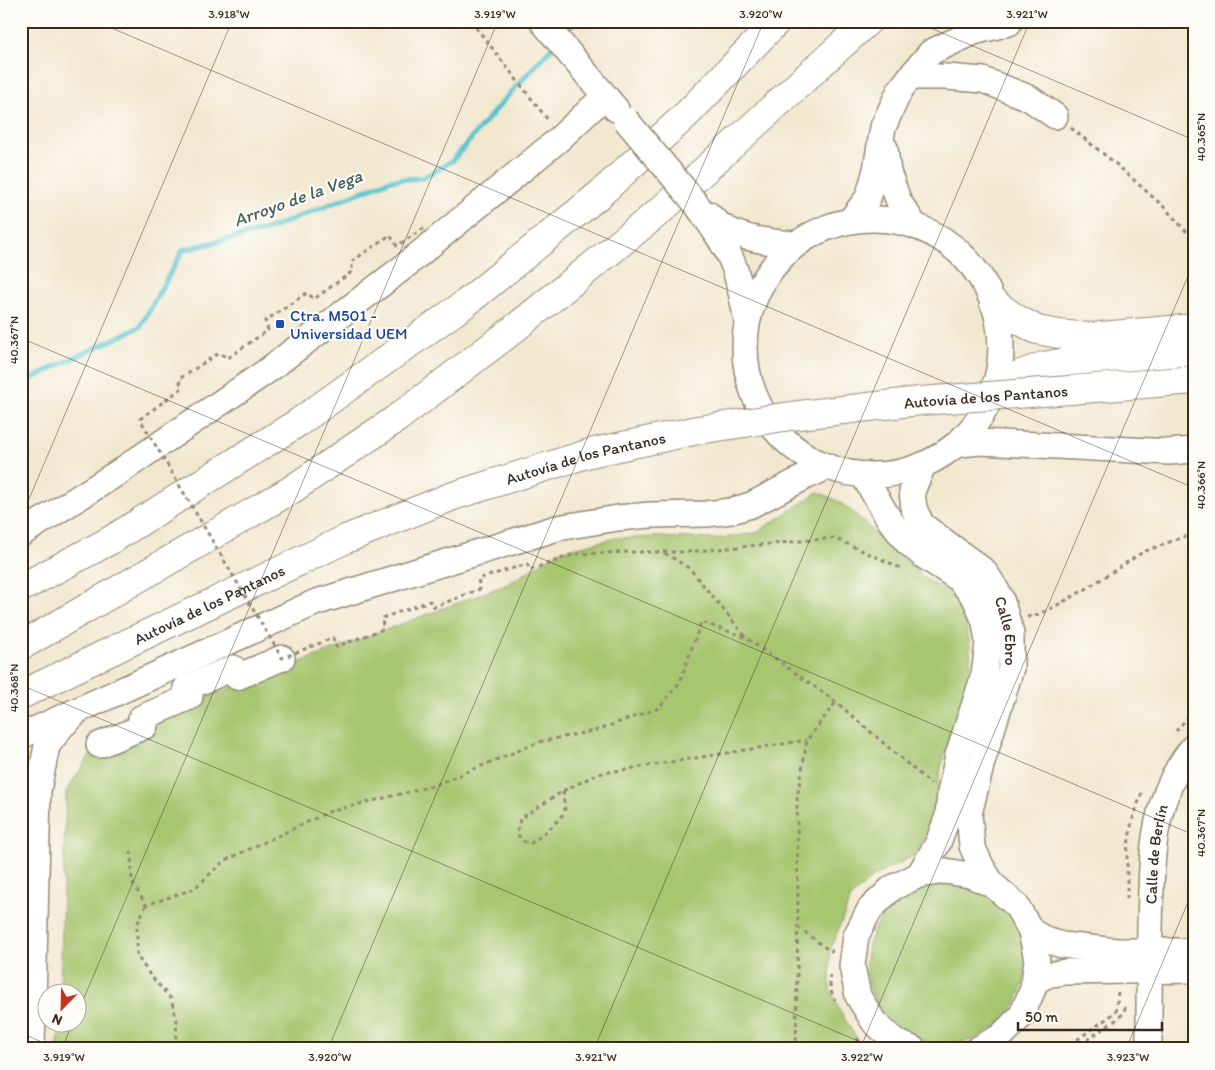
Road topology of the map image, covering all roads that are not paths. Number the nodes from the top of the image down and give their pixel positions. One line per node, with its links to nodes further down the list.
1 (542, 21): 7 (street)
2 (757, 21): 8 (main road)
3 (777, 21): 8 (main road)
4 (868, 21): 28 (main road)
5 (1009, 23): 6 (street)
6 (910, 77): 9 (street); 10 (street)
7 (605, 96): 11 (street, bridge); 26 (street)
8 (687, 114): 27 (main road)
9 (1055, 116)
10 (883, 127): 12 (street); 13 (street)
11 (697, 205): 14 (street); 16 (street)
12 (850, 221): 13 (street); 14 (street)
13 (915, 226): 15 (street)
14 (796, 244): 16 (street)
15 (994, 303): 17 (main road); 20 (street)
16 (747, 321): 24 (street)
17 (1194, 328)
18 (1194, 351): 20 (main road)
19 (1194, 380): 30 (main road, Autovía de los Pantanos, bridge)
20 (996, 387): 21 (street)
21 (960, 444): 22 (street); 23 (street)
22 (1194, 450)
23 (923, 466): 25 (street); 36 (street, Calle Ebro)
24 (828, 467): 25 (street); 31 (street)
25 (863, 475): 35 (street, Calle Ebro)
26 (21, 534)
27 (21, 588)
28 (21, 646)
29 (282, 658): 33 (street)
30 (21, 695)
31 (80, 709): 32 (street); 42 (street)
32 (21, 736)
33 (99, 745)
34 (1194, 746): 39 (street, Calle de Berlín)
35 (919, 875): 36 (street); 43 (street)
36 (994, 885): 37 (street)
37 (1031, 931): 39 (street); 41 (street)
38 (1194, 951): 39 (street)
39 (1142, 964): 40 (street); 41 (street); 45 (street, Calle de Berlín)
40 (1194, 970)
41 (1034, 982): 44 (street)
42 (32, 1049)
43 (913, 1049)
44 (978, 1049)
45 (1149, 1049)

